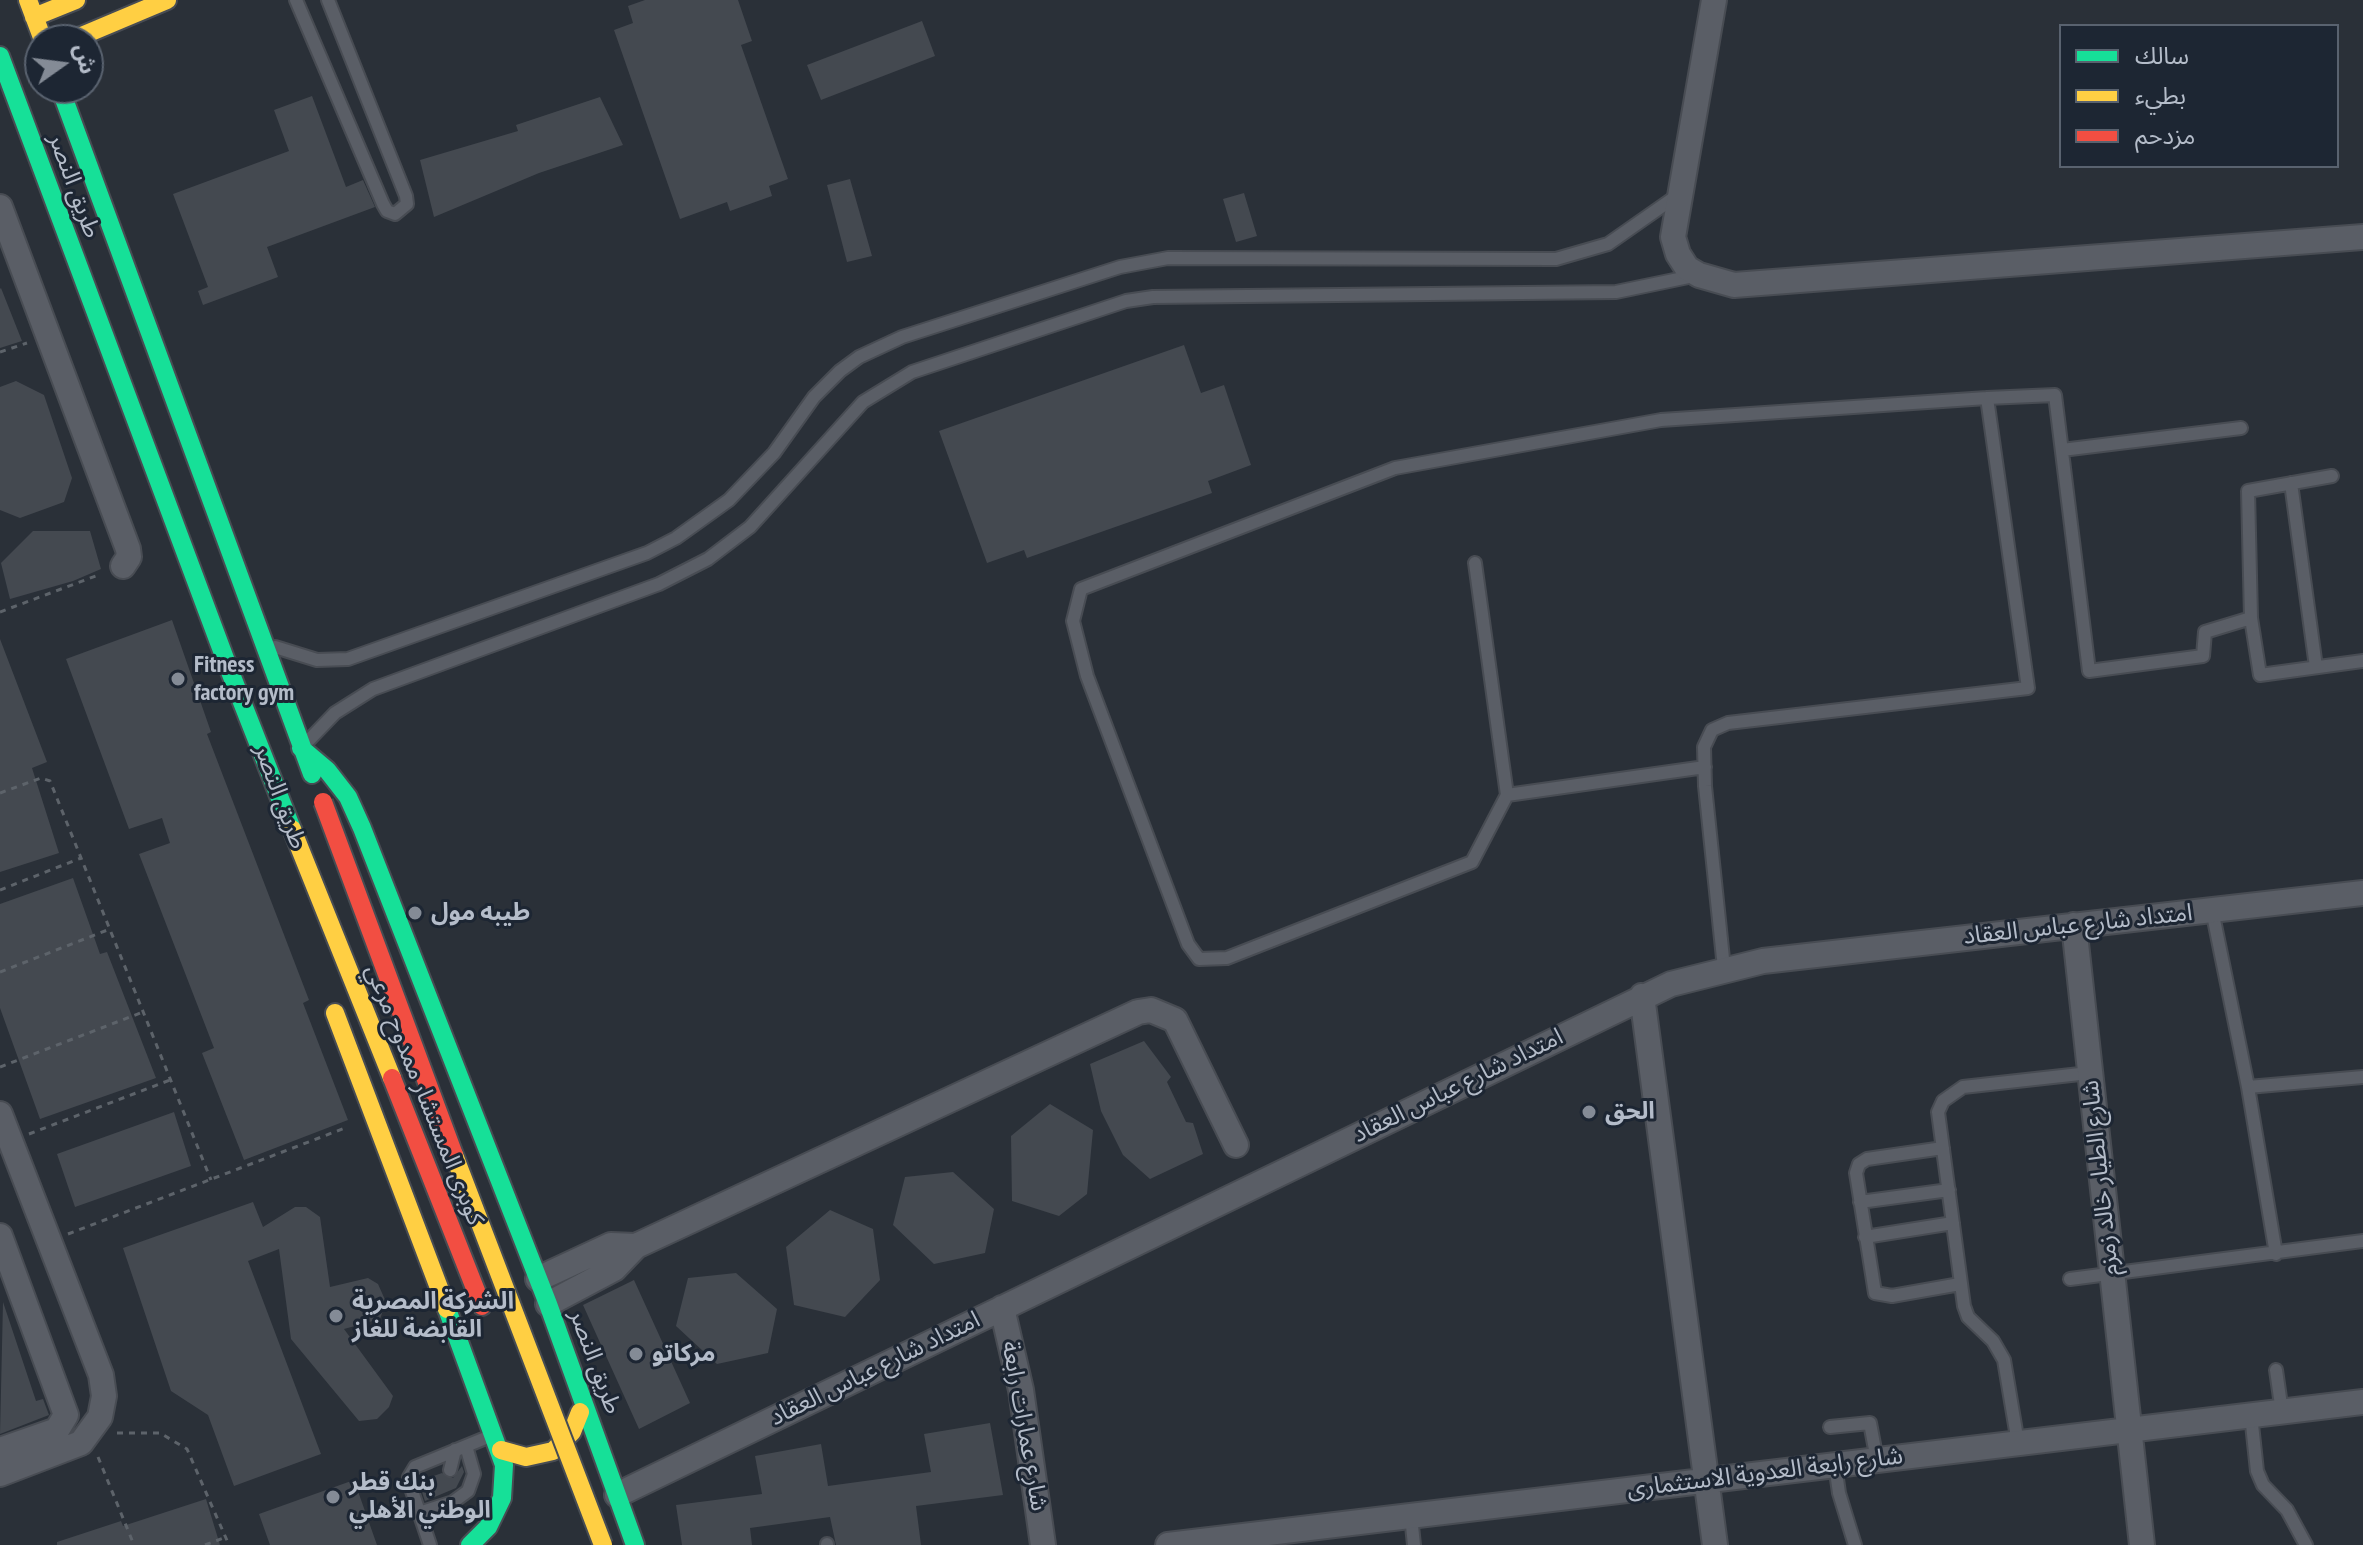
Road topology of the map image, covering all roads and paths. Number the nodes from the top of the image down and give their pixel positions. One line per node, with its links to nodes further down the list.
1 (76, 0): 6 (main road)
2 (167, 0): 7 (main road)
3 (296, 0): 10 (lane)
4 (328, 0): 9 (lane)
5 (1714, 0): 14 (street)
6 (31, 8)
7 (104, 27)
8 (0, 56): 31 (main road, طريق النصر)
9 (353, 59): 10 (lane); 12 (lane)
10 (327, 70): 13 (lane)
11 (66, 104): 29 (main road, طريق النصر)
12 (374, 112): 13 (lane); 13 (lane)
13 (349, 122)
14 (1680, 193): 17 (street); 29 (lane)
15 (0, 207): 18 (street)
16 (2363, 237): 17 (street)
17 (1699, 275): 34 (lane)
18 (47, 336): 19 (path); 26 (street)
19 (0, 352)
20 (1987, 398): 22 (lane); 35 (lane); 37 (lane)
21 (2241, 428): 22 (lane)
22 (2062, 450): 28 (lane)
23 (2332, 476): 24 (lane)
24 (2291, 483): 28 (lane); 32 (lane)
25 (1475, 563): 37 (lane)
26 (123, 566): 27 (path)
27 (0, 612)
28 (2251, 618): 32 (lane)
29 (263, 643): 34 (main road, طريق النصر)
30 (2363, 661): 32 (lane)
31 (227, 664): 33 (main road, طريق النصر); 75 (main road, كوبرى المستشار ممدوح مرعي)
32 (2316, 667)
33 (228, 723)
34 (301, 748): 70 (main road, طريق النصر); 105 (main road, كوبرى المستشار ممدوح مرعي, bridge)
35 (1705, 767): 37 (lane); 44 (lane)
36 (0, 793): 38 (path)
37 (1507, 795)
38 (81, 858): 39 (path); 43 (path)
39 (0, 890)
40 (2363, 893): 41 (street, امتداد شارع عباس العقاد)
41 (2212, 910): 42 (street, امتداد شارع عباس العقاد); 53 (lane)
42 (2074, 925): 44 (street, امتداد شارع عباس العقاد); 50 (street, شارع الطيار خالد زمزم)
43 (110, 929): 45 (path); 48 (path)
44 (1724, 968): 47 (street, امتداد شارع عباس العقاد)
45 (0, 972)
46 (327, 994): 55 (main road)
47 (1642, 996): 74 (street, امتداد شارع عباس العقاد); 94 (street)
48 (143, 1012): 49 (path); 52 (path)
49 (0, 1067)
50 (2089, 1073): 58 (lane); 69 (street, شارع الطيار خالد زمزم)
51 (2363, 1077): 53 (lane)
52 (170, 1080): 56 (path); 59 (path)
53 (2248, 1087): 68 (lane)
54 (0, 1114): 56 (street)
55 (374, 1116): 59 (path); 85 (main road)
56 (10, 1141): 65 (street)
57 (1236, 1145): 67 (street)
58 (1943, 1148): 60 (lane); 61 (lane)
59 (211, 1180): 65 (path)
60 (1949, 1190): 61 (lane); 62 (lane)
61 (1860, 1202): 64 (lane)
62 (1953, 1223): 64 (lane); 72 (lane)
63 (0, 1236): 88 (street)
64 (1865, 1237): 72 (lane)
65 (49, 1241): 84 (street)
66 (2363, 1241): 68 (lane)
67 (636, 1246): 70 (street); 73 (street)
68 (2276, 1254): 69 (lane)
69 (2111, 1274): 71 (lane); 82 (street, شارع الطيار خالد زمزم)
70 (538, 1279): 73 (main road, طريق النصر)
71 (2070, 1279)
72 (1960, 1284): 86 (lane)
73 (548, 1304): 77 (main road, طريق النصر)
74 (1002, 1308): 95 (street, امتداد شارع عباس العقاد); 107 (street, شارع عمارات رابعة)
75 (487, 1320)
76 (2276, 1370): 79 (lane)
77 (581, 1394): 85 (main road); 95 (main road, طريق النصر)
78 (2363, 1402): 79 (street, شارع رابعة العدوية الاستثمارى)
79 (2282, 1412): 80 (street, شارع رابعة العدوية الاستثمارى)
80 (2251, 1415): 82 (street, شارع رابعة العدوية الاستثمارى); 113 (lane)
81 (1830, 1427): 89 (lane)
82 (2128, 1430): 86 (street, شارع رابعة العدوية الاستثمارى); 112 (street, شارع الطيار خالد زمزم)
83 (531, 1433): 93 (main road)
84 (89, 1435): 92 (street); 99 (path); 100 (path)
85 (498, 1442): 87 (lane); 104 (main road)
86 (2018, 1443): 89 (street, شارع رابعة العدوية الاستثمارى)
87 (461, 1448): 91 (lane); 96 (lane); 96 (lane)
88 (0, 1450)
89 (1877, 1460): 90 (street, شارع رابعة العدوية الاستثمارى)
90 (1835, 1465): 94 (street, شارع رابعة العدوية الاستثمارى); 111 (lane)
91 (450, 1470)
92 (0, 1474)
93 (548, 1475)
94 (1707, 1480): 97 (street, شارع رابعة العدوية الاستثمارى); 110 (street)
95 (617, 1495): 106 (main road, طريق النصر)
96 (419, 1513): 103 (lane)
97 (1411, 1516): 98 (street, شارع رابعة العدوية الاستثمارى); 109 (lane)
98 (1311, 1536): 108 (street, شارع رابعة العدوية الاستثمارى)
99 (226, 1537): 101 (path); 102 (path)
100 (134, 1545)
101 (205, 1545)
102 (229, 1545)
103 (430, 1545)
104 (470, 1545)
105 (603, 1545)
106 (635, 1545)
107 (1043, 1545)
108 (1168, 1545)
109 (1414, 1545)
110 (1715, 1545)
111 (1855, 1545)
112 (2142, 1545)
113 (2306, 1545)

